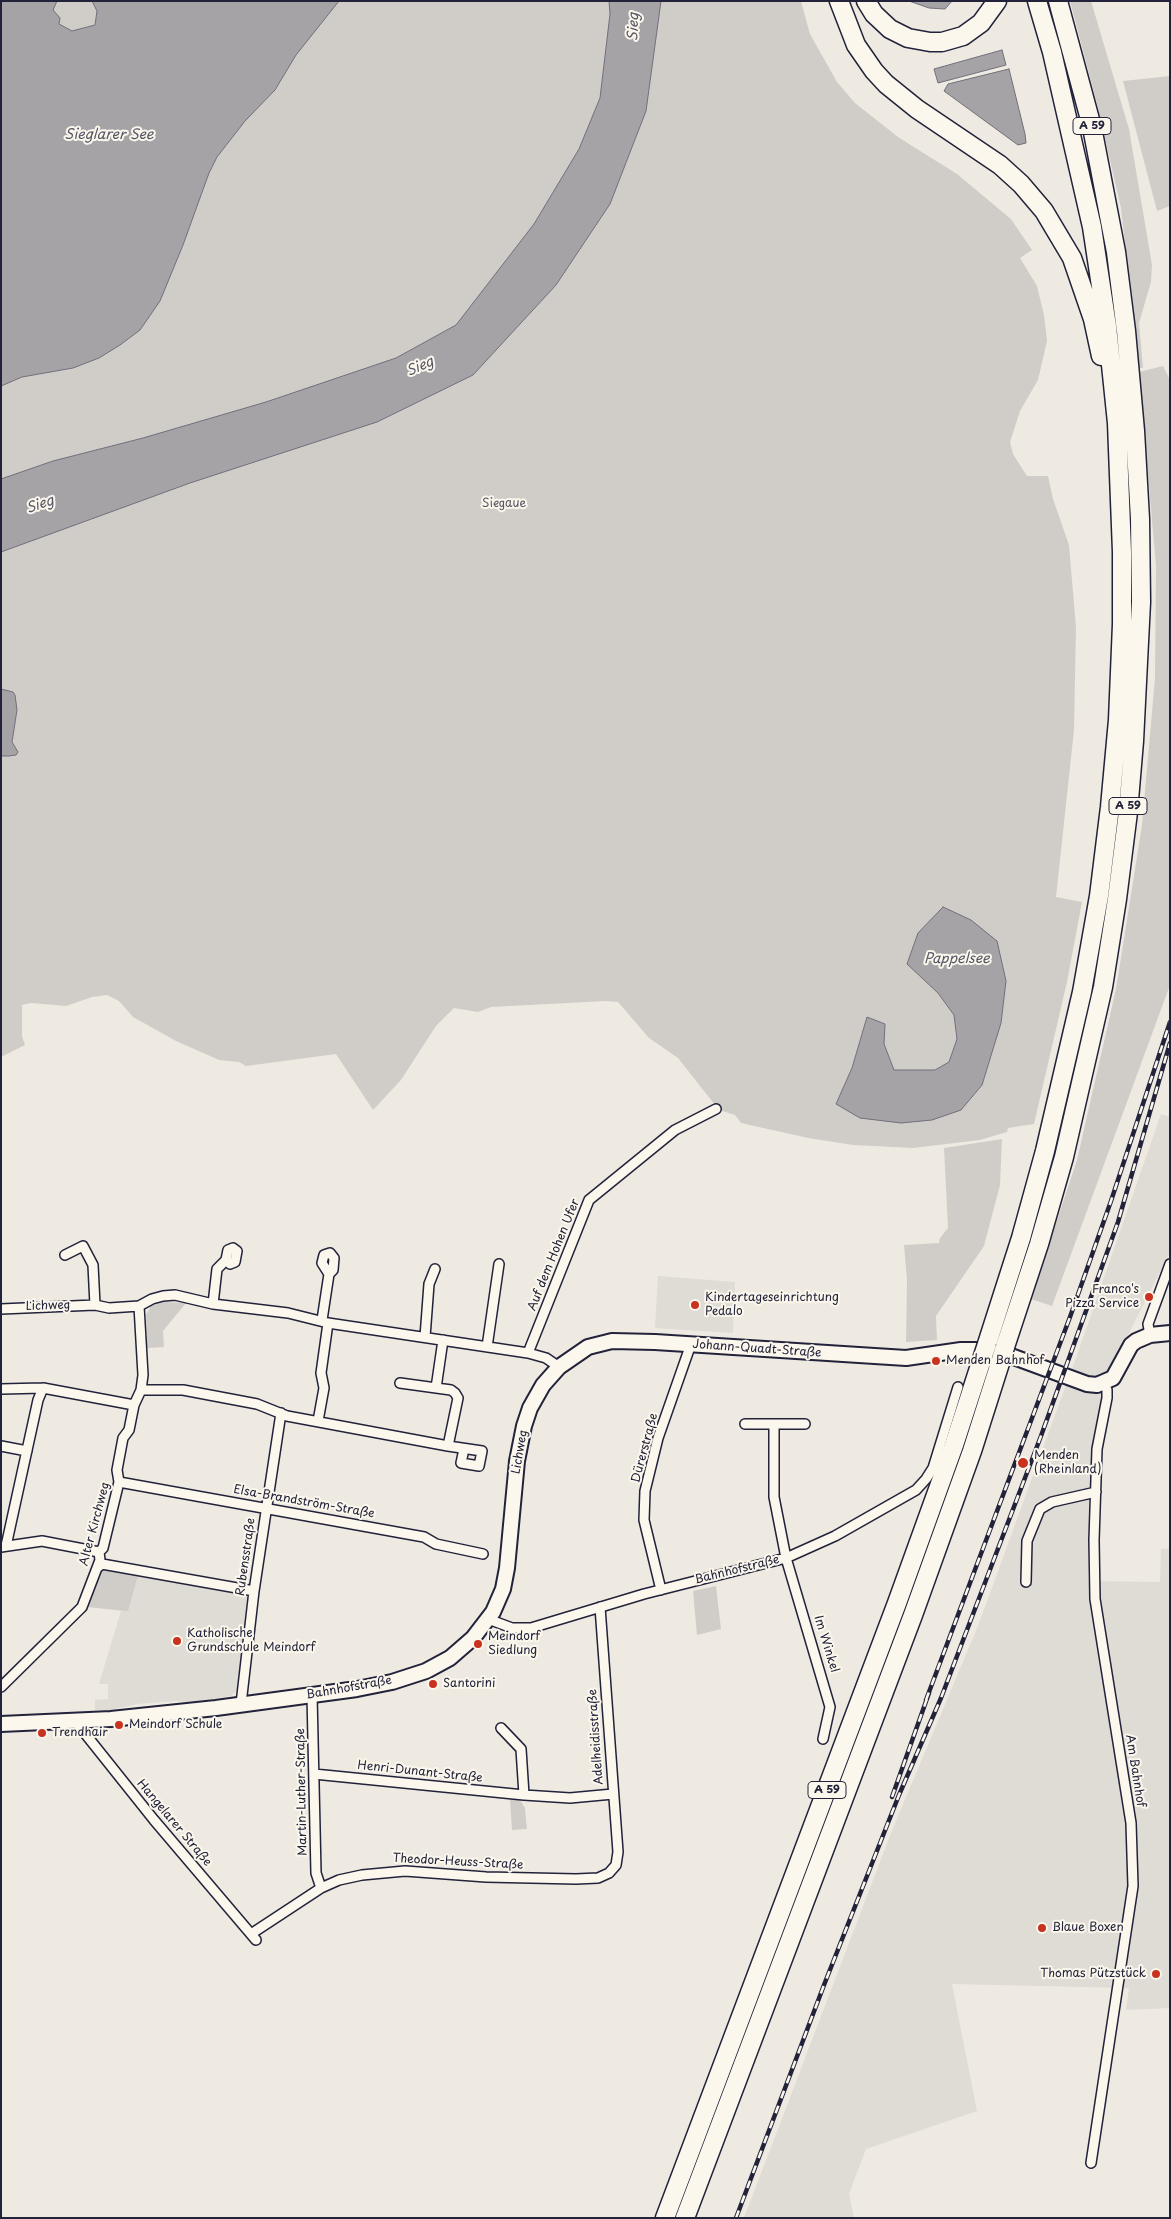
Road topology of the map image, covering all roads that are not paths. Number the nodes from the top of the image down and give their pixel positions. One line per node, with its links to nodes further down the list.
1 (839, 1): 6 (highway, A 59)
2 (866, 1): 3 (highway)
3 (997, 1)
4 (1037, 1): 6 (highway, A 59)
5 (1058, 1): 72 (highway, A 59)
6 (1118, 465): 71 (highway, A 59)
7 (716, 1109): 25 (street, Auf dem Hohen Ufer)
8 (65, 1255): 15 (street)
9 (226, 1260): 14 (street)
10 (499, 1264): 24 (street)
11 (1170, 1264): 20 (street)
12 (436, 1269): 21 (street)
13 (329, 1274): 18 (street)
14 (213, 1304): 16 (street, Lichweg); 18 (street, Lichweg)
15 (95, 1305): 16 (street, Lichweg); 17 (street, Lichweg)
16 (139, 1306): 33 (street, Alter Kirchweg)
17 (1, 1308)
18 (325, 1322): 21 (street, Lichweg); 36 (street)
19 (1170, 1333): 20 (main road)
20 (1150, 1335): 28 (main road)
21 (425, 1337): 22 (street, Lichweg)
22 (443, 1340): 24 (street, Lichweg); 31 (street)
23 (692, 1344): 26 (main road, Johann-Quadt-Straße); 28 (main road, Johann-Quadt-Straße); 53 (street, Dürerstraße)
24 (487, 1347): 25 (street, Lichweg)
25 (528, 1353): 26 (street, Lichweg)
26 (559, 1367): 56 (main road, Lichweg)
27 (400, 1383): 31 (street)
28 (1104, 1383): 45 (street, Am Bahnhof)
29 (958, 1387): 50 (street, Bahnhofstraße)
30 (43, 1388): 32 (street); 34 (street); 43 (street)
31 (436, 1388): 41 (street)
32 (1, 1389)
33 (141, 1390): 34 (street, Alter Kirchweg); 35 (street)
34 (134, 1405): 44 (street, Alter Kirchweg)
35 (281, 1413): 36 (street); 46 (street, Rubensstraße)
36 (318, 1421): 41 (street)
37 (745, 1424): 38 (street)
38 (774, 1424): 39 (street); 50 (street, Bahnhofstraße)
39 (805, 1424)
40 (1, 1446): 43 (street)
41 (448, 1446): 42 (street)
42 (464, 1449)
43 (27, 1451): 47 (street)
44 (119, 1482): 46 (street, Elsa-Brandström-Straße); 48 (street, Alter Kirchweg)
45 (1096, 1492): 52 (street); 70 (street, Am Bahnhof)
46 (266, 1508): 49 (street, Elsa-Brandström-Straße); 54 (street, Rubensstraße)
47 (3, 1546): 48 (street)
48 (98, 1552): 51 (street, Alter Kirchweg)
49 (483, 1554)
50 (786, 1558): 53 (street, Bahnhofstraße); 63 (street, Im Winkel)
51 (97, 1568): 54 (street); 57 (street, Alter Kirchweg)
52 (1026, 1582)
53 (661, 1590): 55 (street, Bahnhofstraße)
54 (254, 1591): 59 (street, Rubensstraße)
55 (600, 1607): 56 (street, Bahnhofstraße); 65 (street, Adelheidisstraße)
56 (488, 1619): 58 (main road, Bahnhofstraße)
57 (1, 1687)
58 (312, 1695): 59 (main road, Bahnhofstraße); 64 (street, Martin-Luther-Straße)
59 (241, 1704): 60 (main road, Bahnhofstraße)
60 (75, 1721): 61 (main road, Bahnhofstraße); 69 (street, Hangelarer Straße)
61 (1, 1724)
62 (501, 1728): 66 (street)
63 (823, 1739)
64 (314, 1774): 66 (street, Henri-Dunant-Straße); 68 (street, Martin-Luther-Straße)
65 (613, 1794): 66 (street, Henri-Dunant-Straße); 67 (street, Adelheidisstraße)
66 (524, 1796)
67 (616, 1865): 68 (street, Theodor-Heuss-Straße)
68 (321, 1888): 69 (street, Theodor-Heuss-Straße)
69 (254, 1937)
70 (1091, 2163)
71 (665, 2218)
72 (685, 2218)

